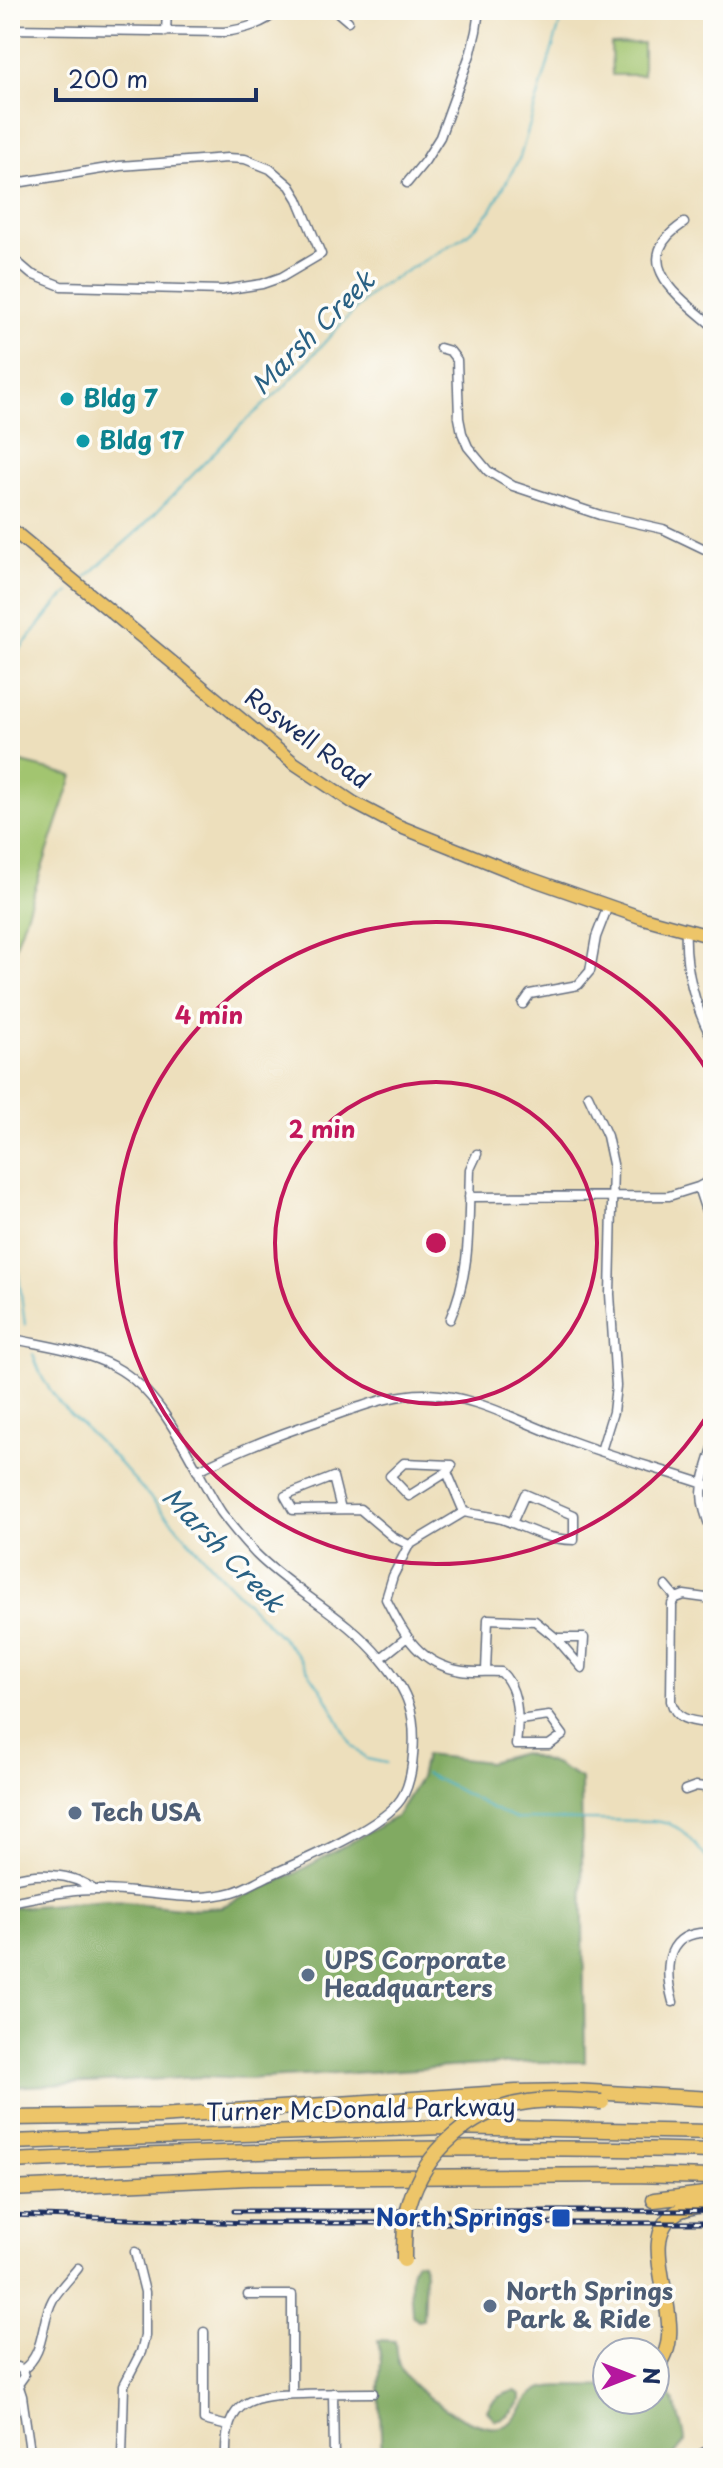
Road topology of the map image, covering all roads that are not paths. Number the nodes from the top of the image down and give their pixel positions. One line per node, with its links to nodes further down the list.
1 (167, 10): 7 (street)
2 (279, 10): 7 (street)
3 (335, 10): 5 (street)
4 (479, 10): 8 (street)
5 (348, 21)
6 (10, 29): 7 (street)
7 (166, 32)
8 (407, 183)
9 (10, 184): 11 (street)
10 (684, 223): 12 (street)
11 (10, 256)
12 (713, 326)
13 (440, 348): 15 (street)
14 (10, 528): 16 (main road, Roswell Road)
15 (713, 553)
16 (608, 906): 17 (main road, Roswell Road); 19 (street)
17 (686, 930): 18 (main road, Roswell Road); 20 (street)
18 (713, 937)
19 (523, 1004)
20 (713, 1040)
21 (588, 1095): 25 (street)
22 (477, 1154): 26 (street)
23 (713, 1179): 24 (street)
24 (698, 1187): 25 (street); 27 (street)
25 (612, 1196): 26 (street); 31 (street)
26 (469, 1197): 28 (street)
27 (713, 1232)
28 (450, 1319)
29 (10, 1338): 32 (street)
30 (713, 1448): 34 (street)
31 (601, 1451): 32 (street); 34 (street)
32 (197, 1471): 46 (street)
33 (447, 1472): 33 (street); 37 (street)
34 (702, 1483): 35 (street); 39 (street)
35 (713, 1487)
36 (341, 1509): 36 (street); 40 (street)
37 (464, 1512): 38 (street); 40 (street)
38 (512, 1523): 38 (street)
39 (713, 1534)
40 (409, 1545): 44 (street)
41 (666, 1586): 42 (street)
42 (676, 1598): 43 (street); 48 (street)
43 (713, 1599)
44 (406, 1638): 46 (street); 47 (street)
45 (556, 1638): 47 (street)
46 (381, 1658): 55 (street)
47 (486, 1671): 50 (street)
48 (673, 1710): 49 (street); 51 (street)
49 (664, 1713)
50 (519, 1720): 50 (street)
51 (713, 1724)
52 (713, 1788): 53 (street)
53 (685, 1790)
54 (10, 1880): 55 (street)
55 (94, 1890): 56 (street)
56 (10, 1902)
57 (713, 1933): 58 (street)
58 (673, 2002)
59 (713, 2099): 61 (highway)
60 (713, 2108): 72 (highway, bridge)
61 (10, 2118)
62 (713, 2132): 63 (highway, Turner McDonald Parkway)
63 (10, 2142)
64 (713, 2151): 65 (highway, Turner McDonald Parkway)
65 (10, 2161)
66 (713, 2177): 67 (highway)
67 (10, 2189)
68 (713, 2193): 69 (highway)
69 (654, 2200)
70 (713, 2204): 76 (highway)
71 (135, 2252): 86 (street)
72 (404, 2260)
73 (78, 2268): 78 (street)
74 (248, 2295): 82 (street)
75 (204, 2332): 83 (street)
76 (669, 2336)
77 (10, 2368): 78 (street)
78 (22, 2370): 79 (street)
79 (14, 2383): 85 (street)
80 (333, 2393): 81 (street); 82 (street); 88 (street)
81 (373, 2393)
82 (292, 2394): 83 (street)
83 (228, 2426): 87 (street)
84 (713, 2449): 89 (street)
85 (31, 2458)
86 (122, 2458)
87 (226, 2458)
88 (334, 2458)
89 (695, 2458)

